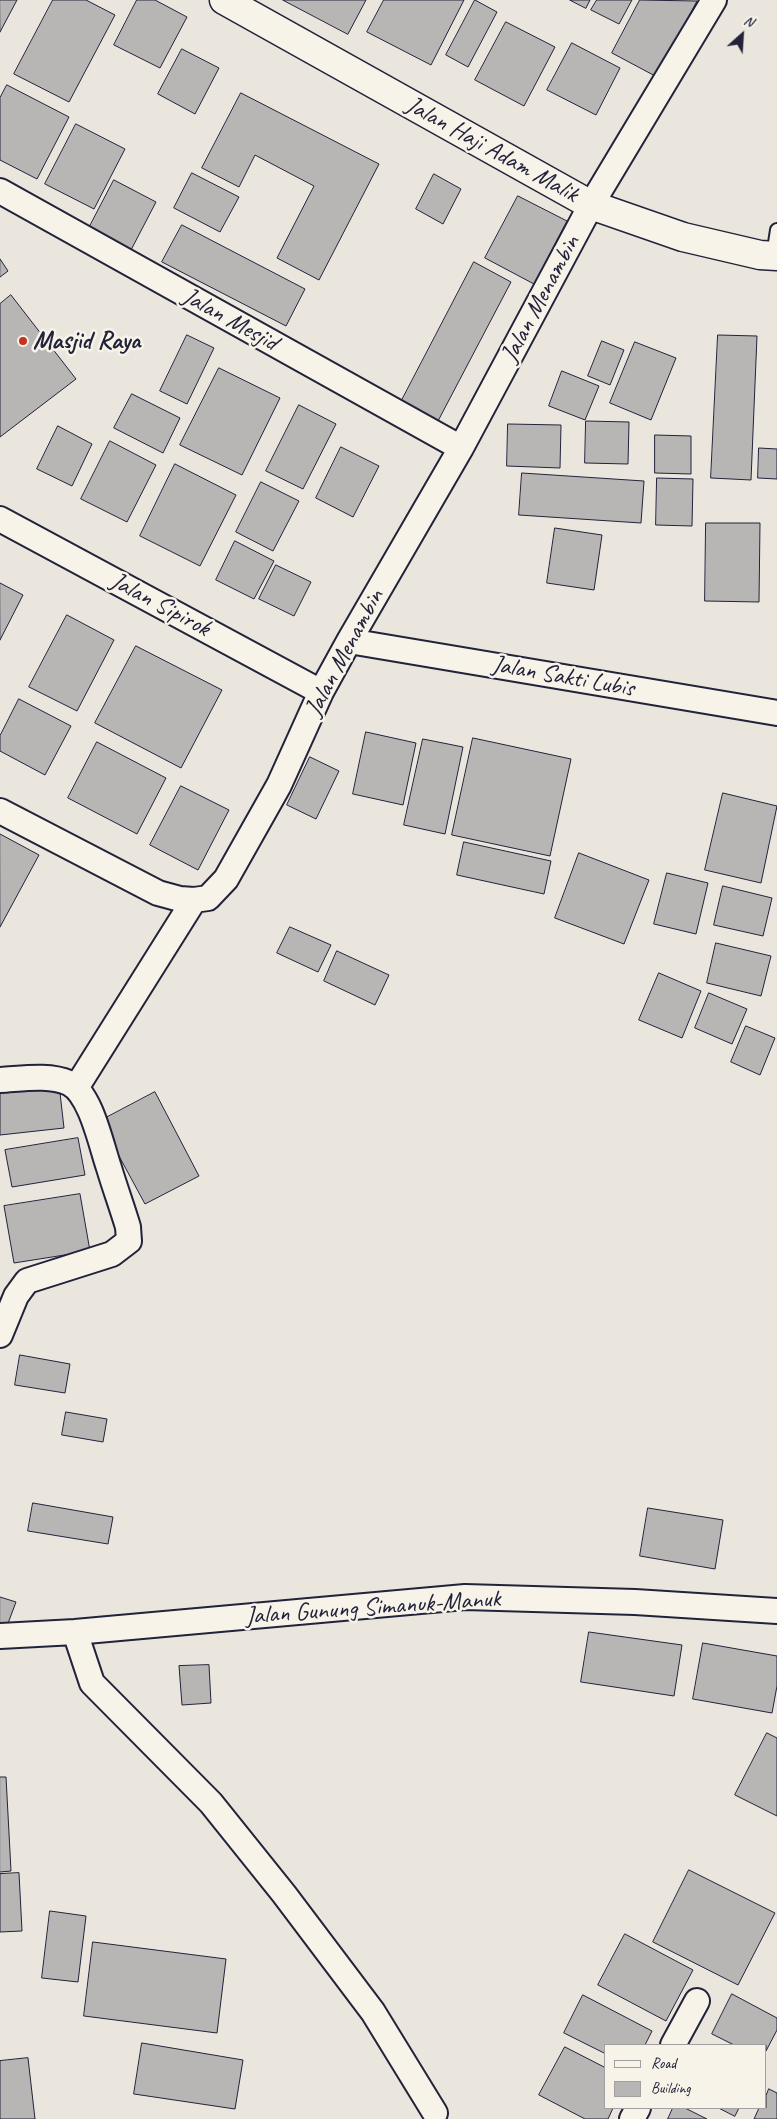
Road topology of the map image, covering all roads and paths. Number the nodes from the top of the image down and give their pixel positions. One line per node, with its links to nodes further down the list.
1 (224, 0): 4 (street, Jalan Haji Adam Malik)
2 (714, 0): 4 (street, Jalan Menambin)
3 (0, 191): 6 (street, Jalan Mesjid)
4 (591, 205): 5 (street, Jalan Haji Adam Malik); 6 (street, Jalan Menambin)
5 (776, 247)
6 (461, 448): 8 (street, Jalan Menambin)
7 (0, 518): 9 (street, Jalan Sipirok)
8 (349, 641): 9 (street, Jalan Menambin); 10 (street, Jalan Sakti Lubis)
9 (321, 692): 12 (street, Jalan Menambin)
10 (777, 713)
11 (0, 811): 12 (street)
12 (194, 900): 14 (street)
13 (0, 1080): 14 (street)
14 (76, 1088): 15 (street)
15 (0, 1335)
16 (777, 1611): 17 (street, Jalan Gunung Simanuk-Manuk)
17 (75, 1632): 18 (street, Jalan Gunung Simanuk-Manuk); 21 (street)
18 (0, 1636)
19 (697, 2001): 20 (street)
20 (674, 2044)
21 (437, 2117)

